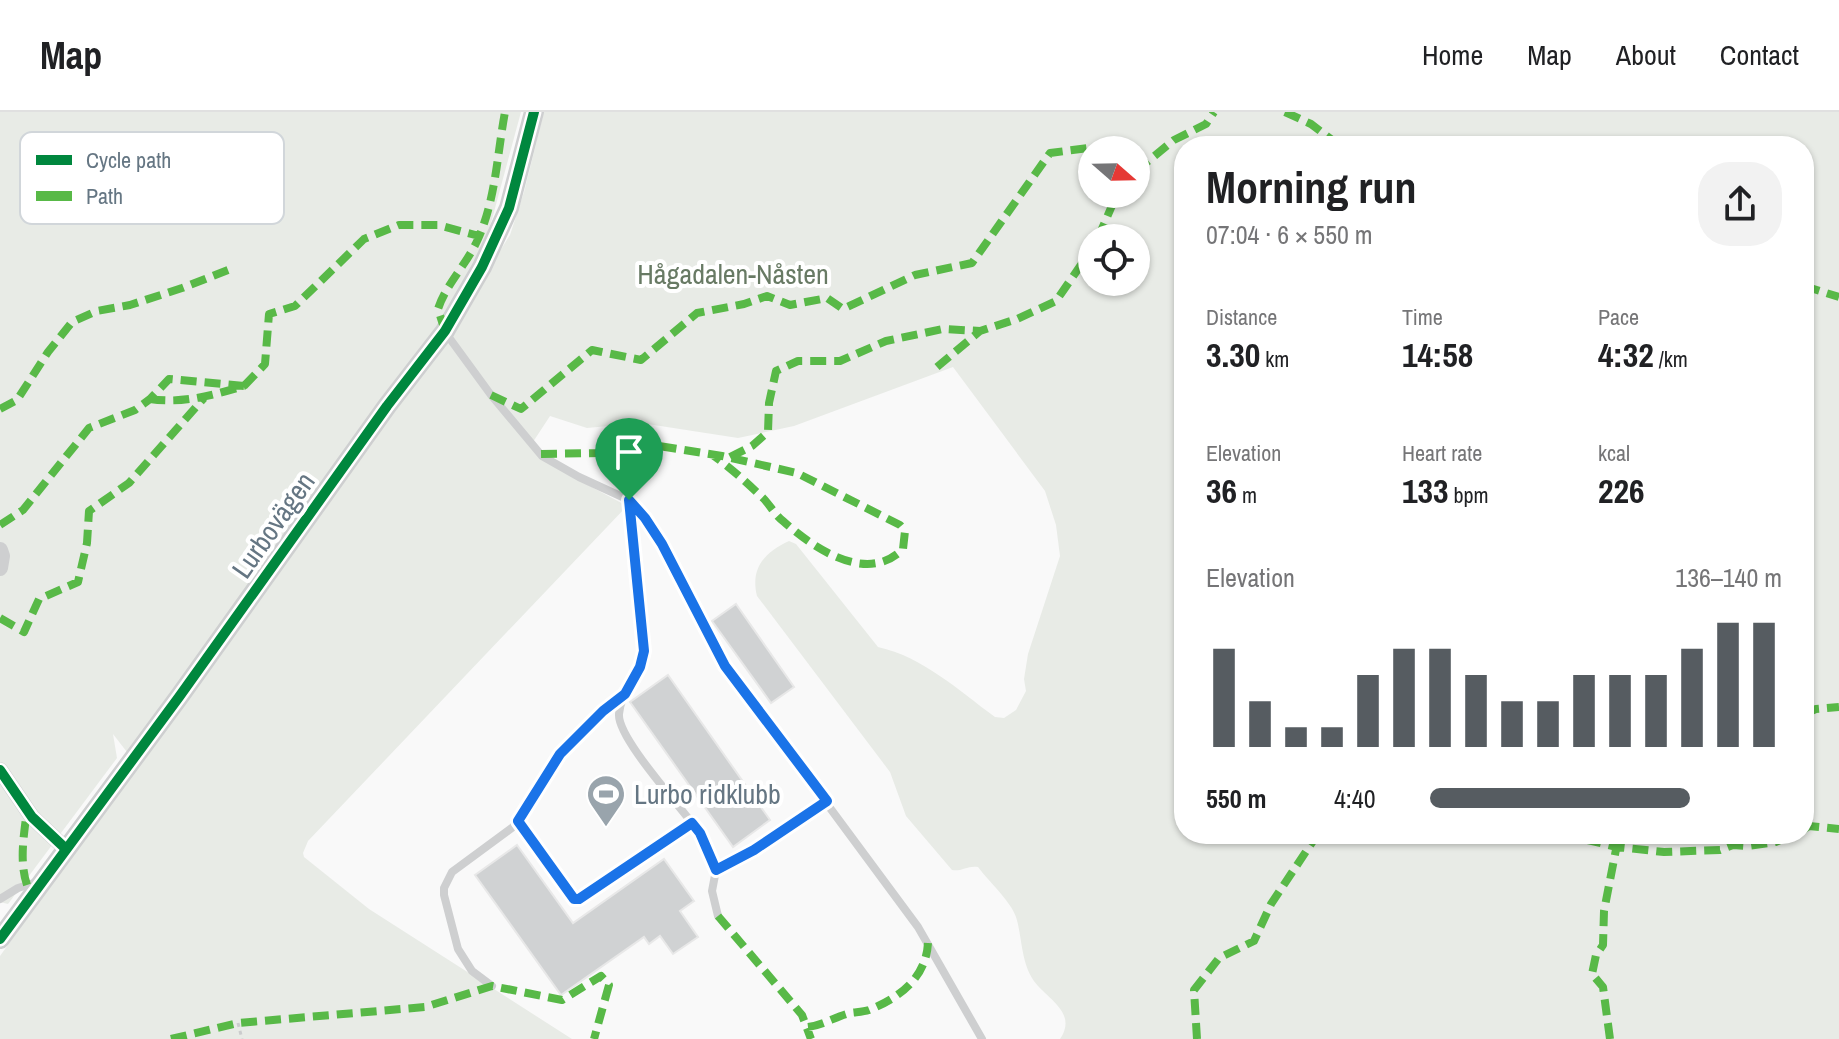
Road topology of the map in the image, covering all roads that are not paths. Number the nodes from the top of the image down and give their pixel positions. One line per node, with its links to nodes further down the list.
1 (534, 112): 2 (street, Lurbovägen)
2 (445, 331): 3 (lane); 11 (street, Lurbovägen)
3 (629, 500): 6 (lane); 8 (lane)
4 (0, 550): 5 (street)
5 (0, 568)
6 (625, 694): 9 (lane); 10 (lane)
7 (0, 770): 11 (street)
8 (827, 801): 12 (lane); 18 (lane)
9 (518, 821): 10 (lane); 17 (lane)
10 (692, 823): 12 (lane)
11 (66, 849): 13 (street, Lurbovägen)
12 (716, 870): 15 (lane)
13 (42, 881): 14 (lane); 16 (street, Lurbovägen)
14 (0, 899)
15 (718, 916)
16 (0, 939)
17 (492, 986)
18 (982, 1039)

